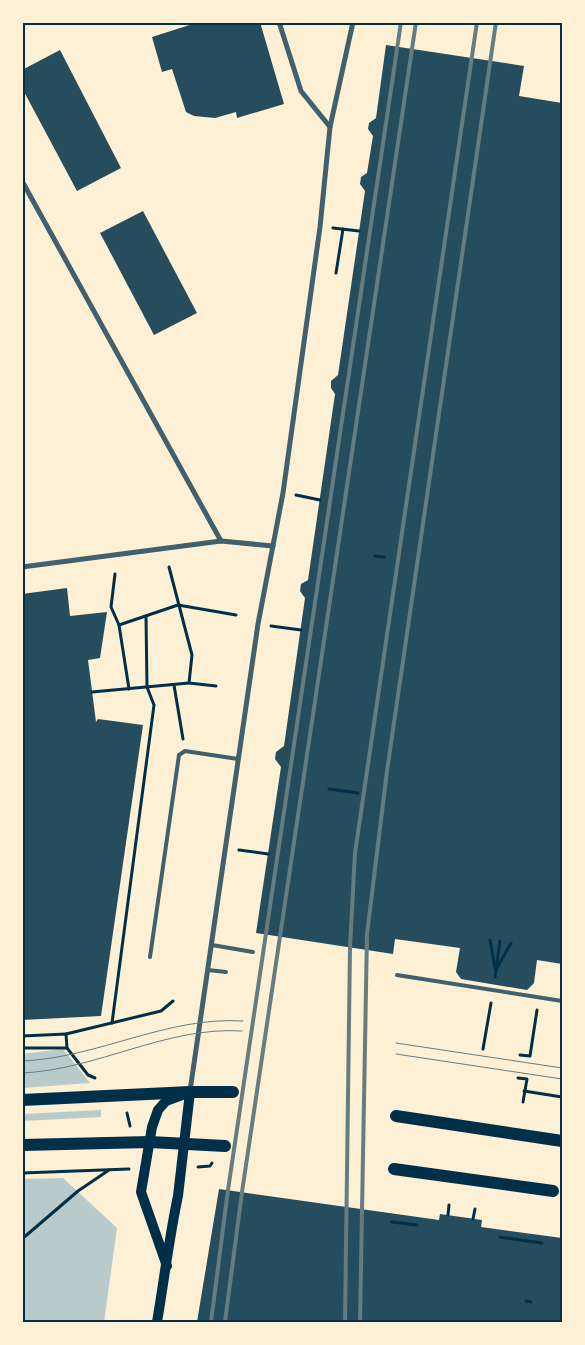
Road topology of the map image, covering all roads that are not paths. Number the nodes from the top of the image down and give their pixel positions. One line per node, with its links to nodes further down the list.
1 (279, 22): 3 (street)
2 (353, 22): 3 (street)
3 (330, 127): 6 (street)
4 (22, 181): 5 (street)
5 (221, 541): 6 (street); 7 (street)
6 (273, 546): 8 (street)
7 (22, 567)
8 (238, 760): 9 (street); 11 (lane)
9 (212, 946): 10 (lane); 12 (street)
10 (253, 952)
11 (150, 957)
12 (208, 970): 13 (lane); 16 (street)
13 (226, 972)
14 (397, 975): 15 (lane)
15 (562, 1001)
16 (190, 1092): 17 (main road); 18 (main road); 21 (main road); 22 (main road)
17 (233, 1092)
18 (22, 1100)
19 (396, 1116): 20 (main road)
20 (562, 1141)
21 (150, 1142): 22 (main road); 23 (main road); 27 (main road)
22 (185, 1143): 24 (main road); 27 (main road)
23 (22, 1145)
24 (225, 1146)
25 (394, 1169): 26 (main road)
26 (553, 1192)
27 (167, 1266): 28 (main road)
28 (157, 1322)

